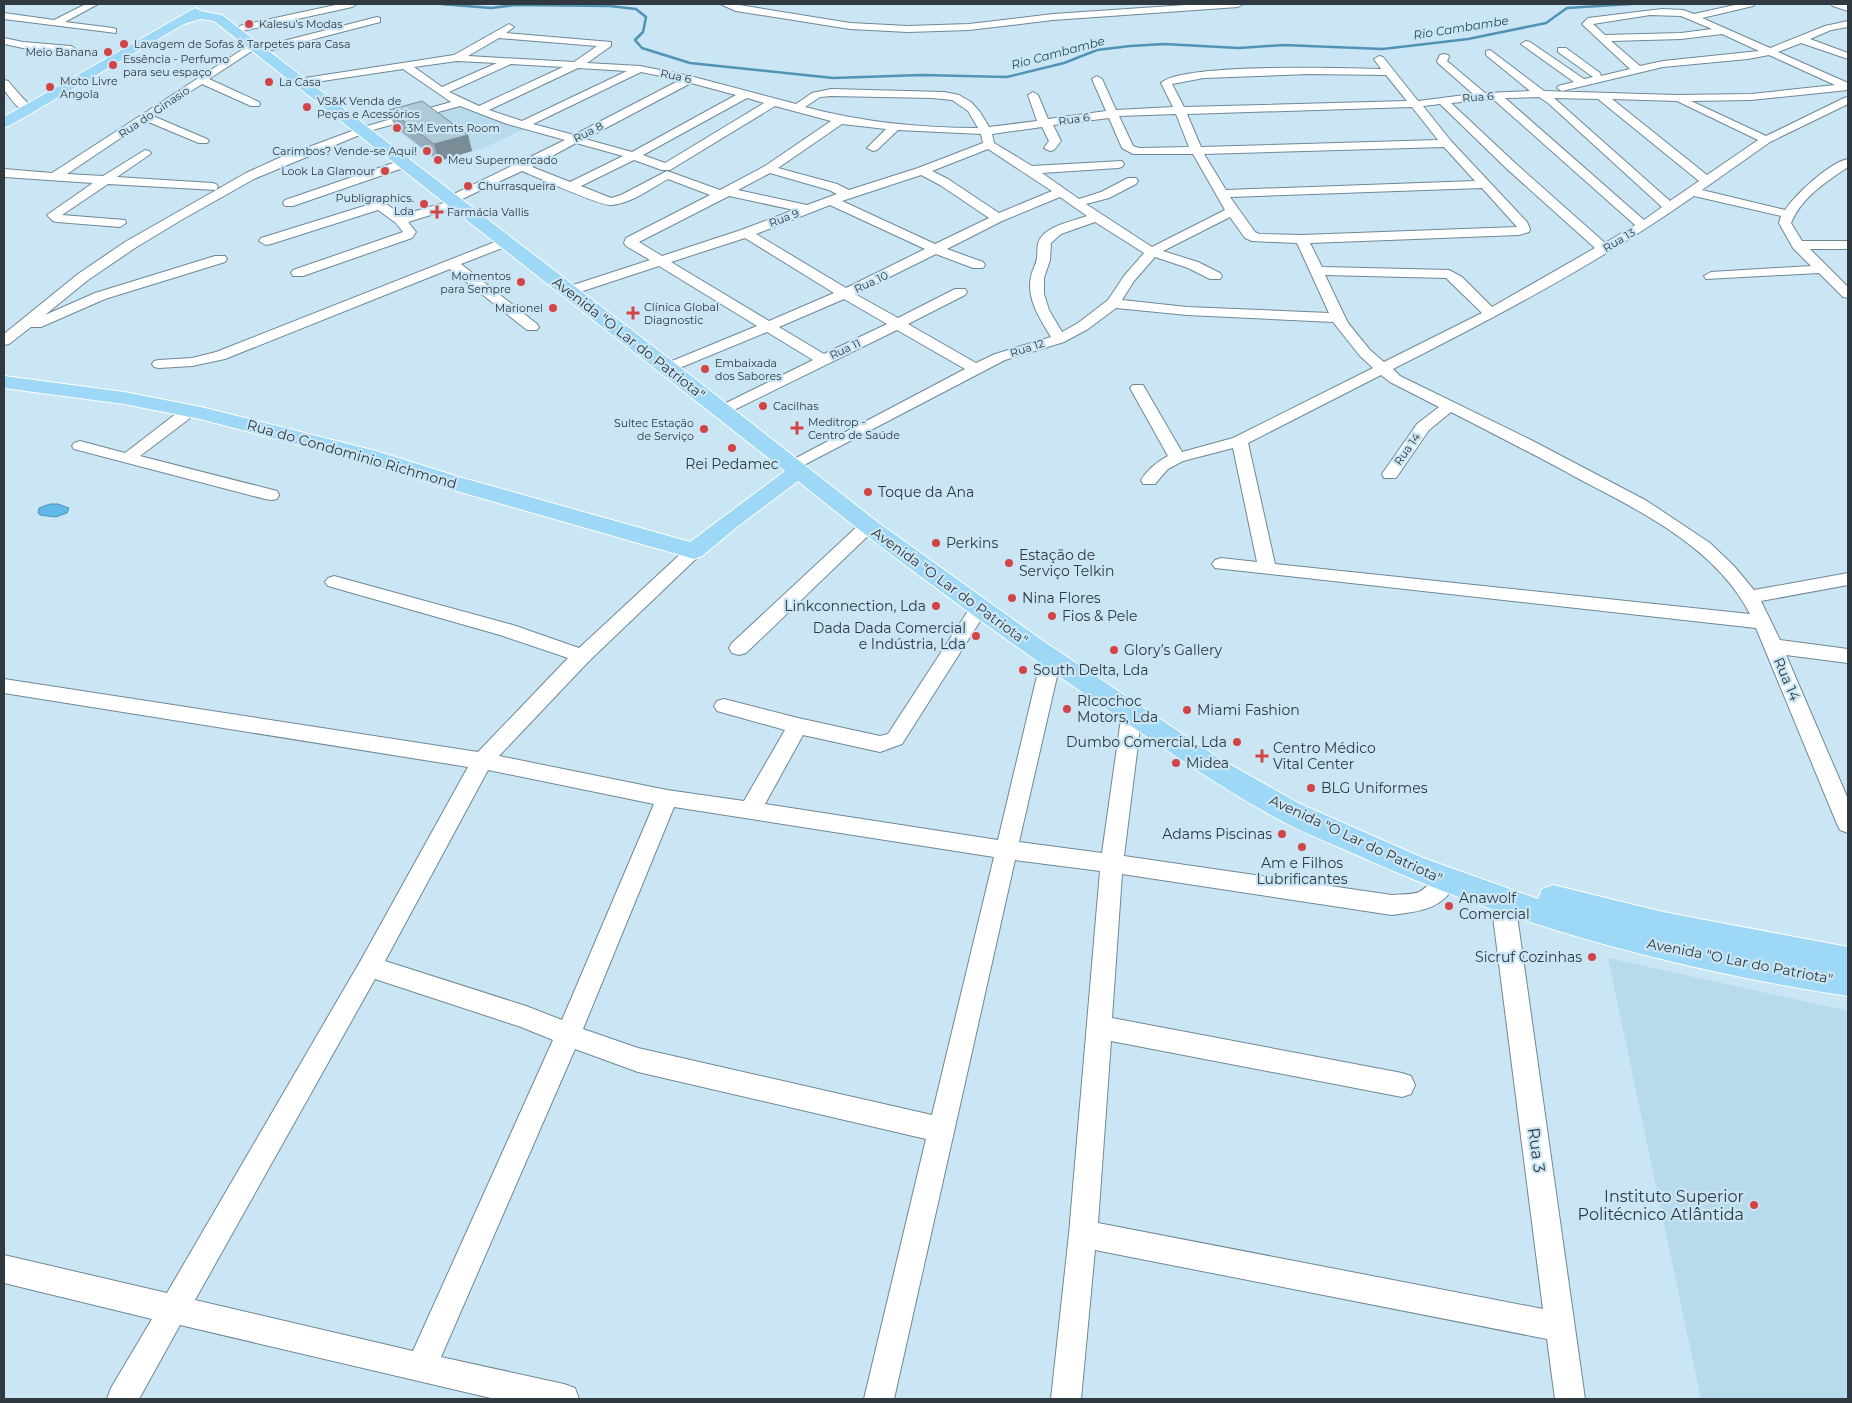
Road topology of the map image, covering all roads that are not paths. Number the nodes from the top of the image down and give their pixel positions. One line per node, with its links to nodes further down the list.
1 (93, 4): 16 (street)
2 (352, 4): 19 (street)
3 (725, 4): 12 (street)
4 (1070, 4): 12 (street)
5 (1238, 4): 12 (street)
6 (1750, 4): 13 (street)
7 (1836, 4): 9 (street)
8 (212, 5): 15 (main road, Avenida "O Lar do Patriota"); 19 (main road, Avenida "O Lar do Patriota")
9 (1848, 8)
10 (1646, 14): 13 (street); 23 (street); 24 (street)
11 (4, 16): 16 (street)
12 (1072, 17)
13 (1694, 17): 21 (street)
14 (378, 20): 28 (street, Rua do Ginasio)
15 (180, 21): 28 (main road, Avenida "O Lar do Patriota"); 68 (main road)
16 (55, 23): 20 (street)
17 (515, 24): 22 (street)
18 (1848, 24): 25 (street)
19 (242, 28): 28 (main road, Avenida "O Lar do Patriota")
20 (113, 31)
21 (1724, 31): 23 (street); 32 (street)
22 (499, 35): 35 (street); 41 (street)
23 (1681, 36): 24 (street); 37 (street)
24 (1600, 38): 43 (street)
25 (1800, 39): 32 (street); 33 (street)
26 (4, 41): 29 (street)
27 (1526, 44): 52 (street)
28 (261, 47): 49 (street, Rua do Ginasio); 50 (main road, Avenida "O Lar do Patriota"); 79 (main road, Avenida "O Lar do Patriota")
29 (71, 49)
30 (1562, 50): 48 (street)
31 (1490, 52): 56 (street)
32 (1769, 52): 37 (street); 53 (street)
33 (1848, 56)
34 (1444, 57): 58 (street)
35 (457, 58): 38 (street, Rua 6); 40 (street, Rua 6)
36 (1379, 59): 45 (street)
37 (1720, 59): 43 (street)
38 (512, 61): 41 (street, Rua 6); 54 (street)
39 (1265, 61): 44 (street)
40 (404, 65): 50 (street, Rua 6); 54 (street)
41 (576, 65): 42 (street, Rua 6); 70 (street)
42 (640, 69): 46 (street, Rua 6); 77 (street)
43 (1638, 70): 48 (street)
44 (1274, 72): 45 (street); 71 (street)
45 (1390, 72): 67 (street)
46 (690, 79): 55 (street, Rua 6); 81 (street, Rua 8)
47 (1097, 79): 72 (street)
48 (1604, 79): 52 (street)
49 (202, 80): 66 (street); 73 (street, Rua do Ginasio)
50 (308, 80): 79 (main road, Avenida "O Lar do Patriota")
51 (4, 83): 68 (street)
52 (1584, 84): 56 (street)
53 (1848, 87): 61 (street, Rua 6)
54 (442, 91): 65 (street)
55 (746, 94): 64 (street, Rua 6); 90 (street)
56 (1544, 94): 59 (street, Rua 6); 60 (street, Rua 6); 116 (street)
57 (1033, 96): 76 (street)
58 (1482, 96): 59 (street, Rua 6); 62 (street, Rua 6)
59 (1496, 96): 124 (street)
60 (1602, 97): 61 (street, Rua 6); 103 (street)
61 (1676, 98): 82 (street)
62 (1442, 100): 67 (street, Rua 6); 132 (street)
63 (1848, 100): 82 (street, Rua 13)
64 (773, 102): 69 (street, Rua 6); 97 (street)
65 (460, 103): 70 (street); 79 (street)
66 (255, 104)
67 (1416, 104): 71 (street, Rua 6); 84 (street)
68 (28, 109): 75 (main road)
69 (797, 109): 74 (street, Rua 6); 80 (street)
70 (480, 110): 77 (street)
71 (1180, 110): 72 (street, Rua 6); 88 (street)
72 (1112, 114): 76 (street, Rua 6); 88 (street)
73 (145, 117): 83 (street); 100 (street, Rua do Ginasio)
74 (840, 120): 78 (street, Rua 6); 95 (street)
75 (4, 123)
76 (1045, 123): 80 (street, Rua 6); 87 (street)
77 (525, 124): 81 (street)
78 (894, 126): 80 (street, Rua 6); 86 (street)
79 (368, 129): 92 (main road, Avenida "O Lar do Patriota"); 112 (main road, Avenida "O Lar do Patriota"); 144 (street)
80 (987, 131): 85 (street)
81 (574, 139): 90 (street); 94 (street, Rua 8)
82 (1766, 140): 103 (street, Rua 13)
83 (203, 141)
84 (1447, 143): 88 (street); 104 (street)
85 (989, 145): 96 (street); 98 (street, Rua 9)
86 (873, 148)
87 (1050, 148)
88 (1196, 149): 110 (street)
89 (145, 153): 101 (street)
90 (635, 155): 97 (street); 106 (street)
91 (1848, 162): 119 (street)
92 (405, 163): 112 (main road, Avenida "O Lar do Patriota"); 114 (street)
93 (1118, 164): 96 (street)
94 (522, 167): 106 (street); 112 (street, Rua 8)
95 (769, 169): 109 (street); 111 (street)
96 (1030, 170): 107 (street)
97 (666, 171): 106 (street); 109 (street)
98 (922, 171): 111 (street, Rua 9); 121 (street)
99 (4, 173): 100 (street)
100 (54, 177): 101 (street)
101 (103, 180): 105 (street); 123 (street)
102 (1132, 181): 115 (street)
103 (1707, 181): 108 (street, Rua 13)
104 (1486, 184): 110 (street); 126 (street)
105 (212, 187)
106 (569, 187)
107 (1061, 192): 115 (street); 121 (street, Rua 10)
108 (1693, 192): 116 (street, Rua 13); 119 (street)
109 (726, 193): 117 (street); 135 (street)
110 (1222, 194): 118 (street)
111 (848, 195): 113 (street, Rua 9)
112 (457, 200): 122 (street, Rua 8); 128 (main road, Avenida "O Lar do Patriota"); 143 (main road, Avenida "O Lar do Patriota")
113 (831, 200): 117 (street, Rua 9); 131 (street)
114 (289, 203)
115 (1078, 203): 120 (street)
116 (1670, 208): 124 (street, Rua 13)
117 (807, 209): 125 (street, Rua 9)
118 (1232, 211): 126 (street); 133 (street, Rua 12)
119 (1787, 214): 129 (street)
120 (1096, 217): 133 (street); 156 (street)
121 (998, 218): 131 (street, Rua 10)
122 (400, 220): 127 (street); 140 (street)
123 (120, 223)
124 (1643, 226): 132 (street, Rua 13)
125 (746, 233): 135 (street, Rua 9); 146 (street)
126 (1302, 239): 139 (street, Rua 14)
127 (266, 241)
128 (505, 242): 136 (street); 171 (main road, Avenida "O Lar do Patriota")
129 (1798, 245): 130 (street); 138 (street)
130 (1848, 245)
131 (934, 249): 137 (street); 146 (street, Rua 10)
132 (1604, 249): 150 (street, Rua 13)
133 (1152, 252): 141 (street); 149 (street, Rua 12)
134 (220, 259): 148 (street)
135 (661, 260): 143 (street, Rua 9); 153 (street)
136 (451, 263): 154 (street); 158 (street)
137 (978, 265)
138 (1822, 269): 142 (street); 147 (street)
139 (1316, 271): 150 (street); 151 (street, Rua 14)
140 (298, 273)
141 (1215, 276)
142 (1711, 276)
143 (578, 288): 159 (main road, Avenida "O Lar do Patriota")
144 (67, 289): 148 (street); 155 (street)
145 (960, 292): 152 (street, Rua 11)
146 (845, 294): 152 (street); 153 (street, Rua 10)
147 (1848, 294)
148 (100, 296): 155 (street)
149 (1114, 303): 151 (street); 156 (street, Rua 12)
150 (1490, 314): 160 (street, Rua 13)
151 (1338, 318): 160 (street, Rua 14)
152 (898, 324): 157 (street, Rua 11); 161 (street)
153 (766, 326): 157 (street); 159 (street, Rua 10)
154 (532, 327)
155 (10, 337)
156 (1059, 338): 161 (street, Rua 12)
157 (822, 359): 164 (street, Rua 11)
158 (159, 364)
159 (677, 364): 164 (main road, Avenida "O Lar do Patriota")
160 (1382, 367): 165 (street, Rua 14); 167 (street, Rua 13)
161 (976, 368): 171 (street, Rua 12)
162 (4, 382): 166 (main road, Rua do Condominio Richmond)
163 (1138, 388): 170 (street)
164 (731, 406): 171 (main road, Avenida "O Lar do Patriota")
165 (1449, 406): 172 (street, Rua 14); 181 (street, Rua 14)
166 (185, 415): 169 (street); 176 (main road, Rua do Condominio Richmond)
167 (1238, 441): 170 (street, Rua 13); 178 (street)
168 (80, 446): 169 (street)
169 (121, 456): 174 (street)
170 (1177, 458): 173 (street, Rua 13)
171 (800, 466): 175 (main road, Avenida "O Lar do Patriota"); 176 (main road); 201 (main road, Avenida "O Lar do Patriota")
172 (1390, 474)
173 (1149, 480)
174 (272, 495)
175 (868, 526): 182 (main road, Avenida "O Lar do Patriota"); 185 (street)
176 (694, 551): 186 (street)
177 (1221, 564): 178 (street)
178 (1266, 568): 183 (street)
179 (1848, 579): 181 (street)
180 (334, 582): 186 (street)
181 (1750, 597): 183 (street, Rua 14)
182 (980, 607): 188 (main road, Avenida "O Lar do Patriota"); 192 (street)
183 (1764, 622): 184 (street, Rua 14)
184 (1773, 646): 187 (street); 196 (street, Rua 14)
185 (739, 648)
186 (582, 656): 193 (street)
187 (1848, 656)
188 (1052, 659): 191 (main road, Avenida "O Lar do Patriota"); 197 (street)
189 (4, 686): 193 (street)
190 (724, 706): 192 (street)
191 (1132, 712): 198 (street); 199 (main road, Avenida "O Lar do Patriota")
192 (798, 726): 195 (street)
193 (482, 761): 194 (street); 202 (street)
194 (668, 798): 195 (street); 205 (street)
195 (750, 811): 197 (street)
196 (1848, 824)
197 (1007, 850): 198 (street); 207 (street)
198 (1112, 863): 199 (street); 204 (street)
199 (1447, 880): 200 (main road, Avenida "O Lar do Patriota")
200 (1503, 901): 203 (main road, Avenida "O Lar do Patriota"); 211 (street, Rua 3)
201 (1848, 961)
202 (369, 967): 205 (street); 210 (street)
203 (1848, 982)
204 (1098, 1028): 206 (street); 208 (street)
205 (568, 1035): 207 (street); 212 (street)
206 (1402, 1084)
207 (941, 1130): 215 (street)
208 (1083, 1234): 211 (street); 216 (street)
209 (4, 1268): 210 (street)
210 (173, 1309): 212 (street); 213 (street)
211 (1560, 1327): 217 (street, Rua 3)
212 (421, 1368): 214 (street)
213 (122, 1399)
214 (564, 1399)
215 (879, 1399)
216 (1066, 1399)
217 (1570, 1399)

